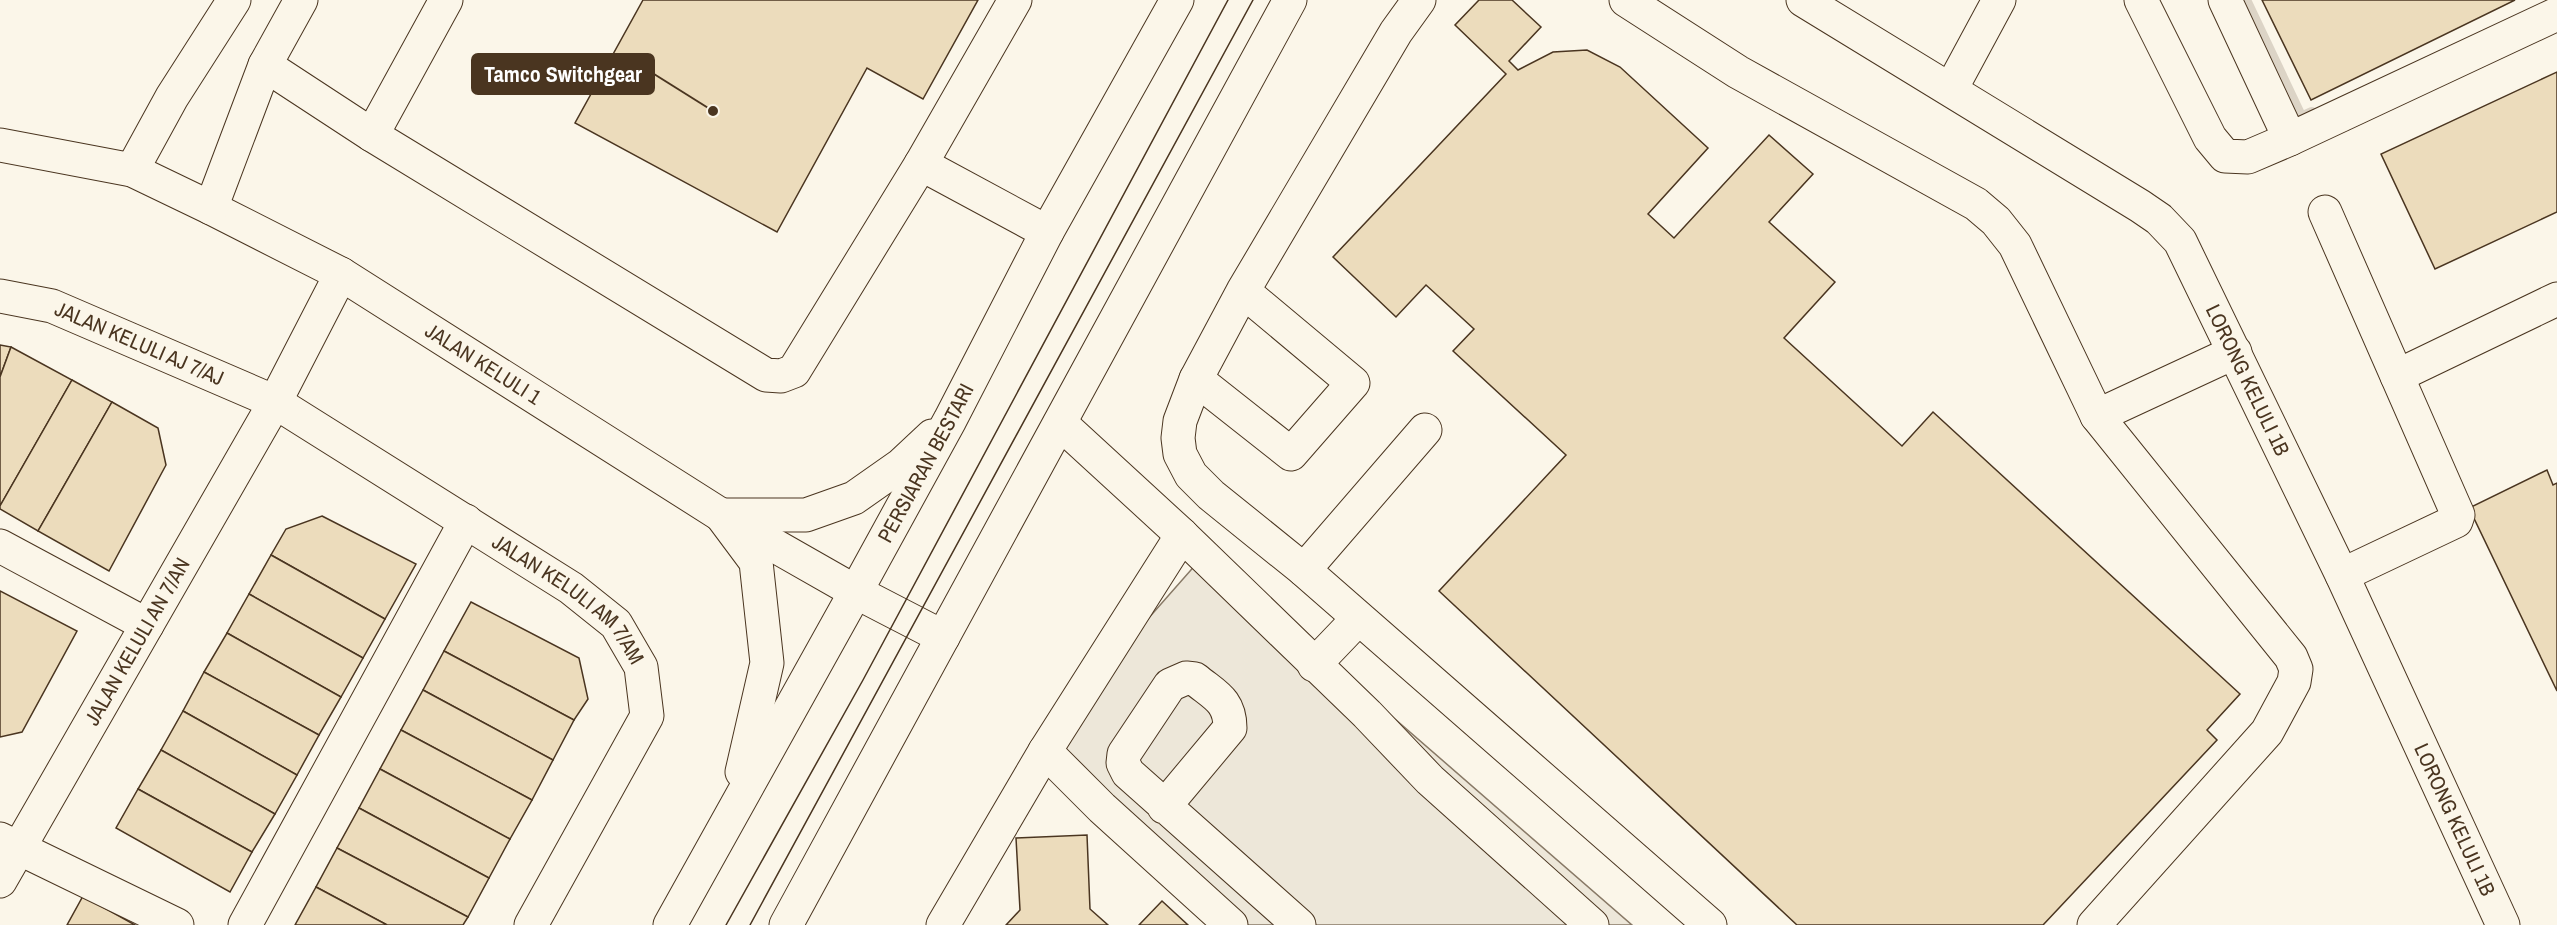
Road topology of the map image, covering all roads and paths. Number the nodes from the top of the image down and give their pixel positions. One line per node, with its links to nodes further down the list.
1 (234, 0): 20 (street)
2 (301, 0): 14 (street)
3 (446, 0): 16 (street)
4 (1015, 0): 19 (street)
5 (1178, 0): 23 (street, PERSIARAN BESTARI)
6 (1290, 0): 34 (street)
7 (1419, 0): 25 (street)
8 (1626, 0): 32 (street)
9 (1803, 0): 15 (street, LORONG KELULI 1B)
10 (1999, 0): 15 (street)
11 (2141, 0): 17 (street)
12 (2224, 0): 17 (street)
13 (2557, 14): 17 (street)
14 (266, 65): 16 (street); 21 (street)
15 (1951, 89): 28 (street, LORONG KELULI 1B)
16 (372, 135): 19 (street)
17 (2290, 139)
18 (0, 146): 20 (street, JALAN KELULI 1)
19 (921, 164): 23 (street)
20 (132, 170): 21 (street, JALAN KELULI 1)
21 (212, 207): 24 (street, JALAN KELULI 1)
22 (2325, 212): 29 (street)
23 (1047, 232): 33 (street, PERSIARAN BESTARI)
24 (341, 274): 31 (street, JALAN KELULI AN 7/AN); 36 (street, JALAN KELULI 1)
25 (1243, 291): 30 (street); 30 (street)
26 (0, 296): 31 (street, JALAN KELULI AJ 7/AJ)
27 (2557, 299): 29 (street)
28 (2235, 352): 32 (street); 41 (street, LORONG KELULI 1B)
29 (2397, 376): 41 (street)
30 (1196, 379): 40 (street)
31 (275, 402): 37 (street, JALAN KELULI AM 7/AM); 44 (street, JALAN KELULI AN 7/AN)
32 (2097, 416): 62 (street)
33 (950, 420): 36 (street); 42 (street, PERSIARAN BESTARI)
34 (1060, 423): 38 (street); 45 (street)
35 (1425, 430): 40 (street)
36 (722, 515): 42 (street, JALAN KELULI 1); 49 (street)
37 (466, 521): 53 (street); 54 (street, JALAN KELULI AM 7/AM)
38 (1182, 535): 46 (street); 47 (street)
39 (0, 546): 44 (street)
40 (1304, 570): 43 (street)
41 (2342, 575): 63 (street, LORONG KELULI 1B)
42 (856, 592): 45 (street, JALAN KELULI 1); 49 (street, PERSIARAN BESTARI)
43 (1358, 620): 46 (street); 61 (street)
44 (147, 625): 50 (street, JALAN KELULI AN 7/AN)
45 (943, 637): 56 (street)
46 (1314, 665): 60 (street)
47 (1045, 751): 57 (street); 58 (street)
48 (1164, 807): 59 (street)
49 (733, 809): 55 (street, PERSIARAN BESTARI)
50 (10, 844): 51 (street, JALAN KELULI AN 7/AN); 52 (street)
51 (0, 881)
52 (177, 925)
53 (245, 925)
54 (531, 925)
55 (670, 925)
56 (786, 925)
57 (943, 925)
58 (1231, 925)
59 (1299, 925)
60 (1592, 925)
61 (1710, 925)
62 (2094, 925)
63 (2503, 925)

